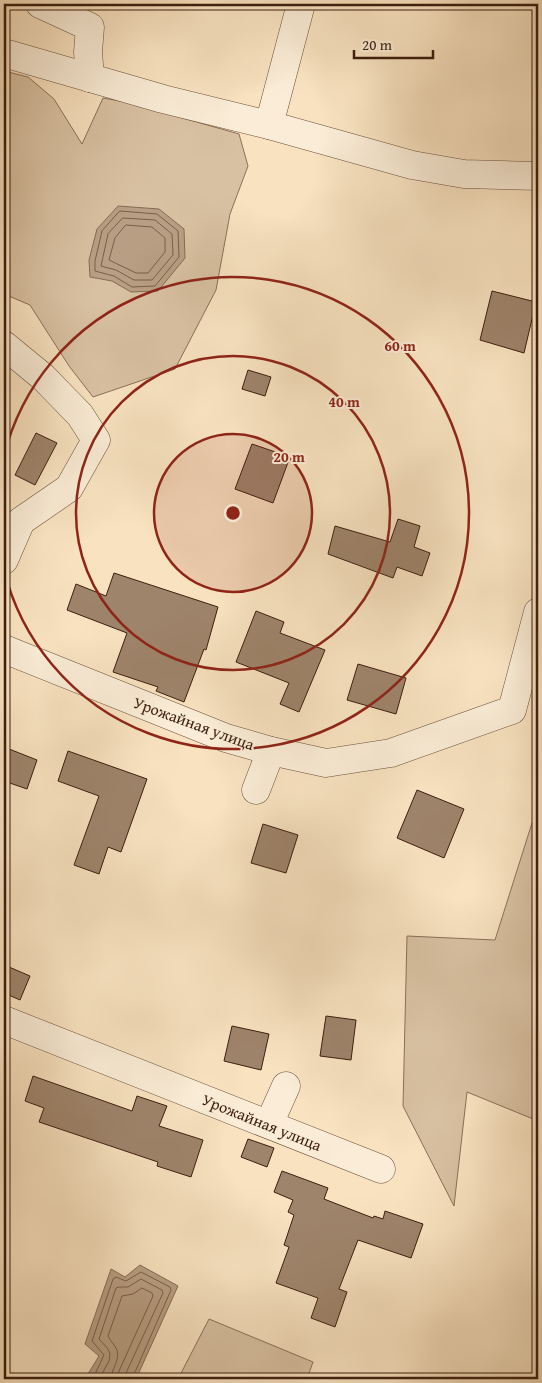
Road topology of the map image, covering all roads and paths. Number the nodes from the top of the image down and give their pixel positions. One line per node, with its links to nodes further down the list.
1 (40, 4): 4 (street)
2 (301, 4): 5 (street)
3 (4, 53): 4 (street)
4 (90, 78): 5 (street)
5 (269, 125): 6 (street)
6 (538, 176)
7 (4, 345): 8 (street)
8 (12, 518): 9 (street)
9 (4, 560)
10 (538, 612): 12 (street, Урожайная улица)
11 (4, 649): 12 (street, Урожайная улица)
12 (271, 750): 13 (street)
13 (256, 790)
14 (4, 1020): 16 (street, Урожайная улица)
15 (286, 1086): 16 (street)
16 (269, 1124): 17 (street, Урожайная улица)
17 (381, 1168)

